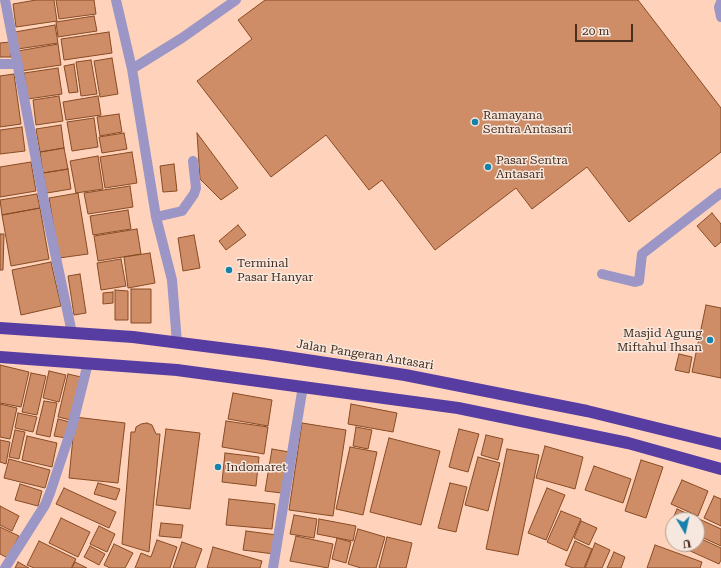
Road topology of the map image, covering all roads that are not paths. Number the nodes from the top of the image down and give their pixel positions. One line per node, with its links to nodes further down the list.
1 (5, 0): 7 (street)
2 (116, 0): 8 (street)
3 (236, 0): 8 (street)
4 (721, 2): 5 (street)
5 (721, 17)
6 (0, 64): 7 (street)
7 (18, 64): 14 (street)
8 (132, 69): 11 (street)
9 (193, 161): 11 (street)
10 (721, 193): 12 (street)
11 (156, 217): 15 (street)
12 (602, 274)
13 (0, 328): 14 (highway, Jalan Pangeran Antasari)
14 (72, 333): 15 (highway, Jalan Pangeran Antasari)
15 (177, 343): 20 (highway, Jalan Pangeran Antasari)
16 (0, 357): 17 (highway)
17 (88, 363): 18 (highway); 23 (street)
18 (303, 386): 22 (highway); 24 (street)
19 (721, 435): 20 (highway)
20 (702, 438): 21 (highway, Jalan Pangeran Antasari)
21 (721, 444)
22 (721, 469)
23 (5, 568)
24 (273, 568)

